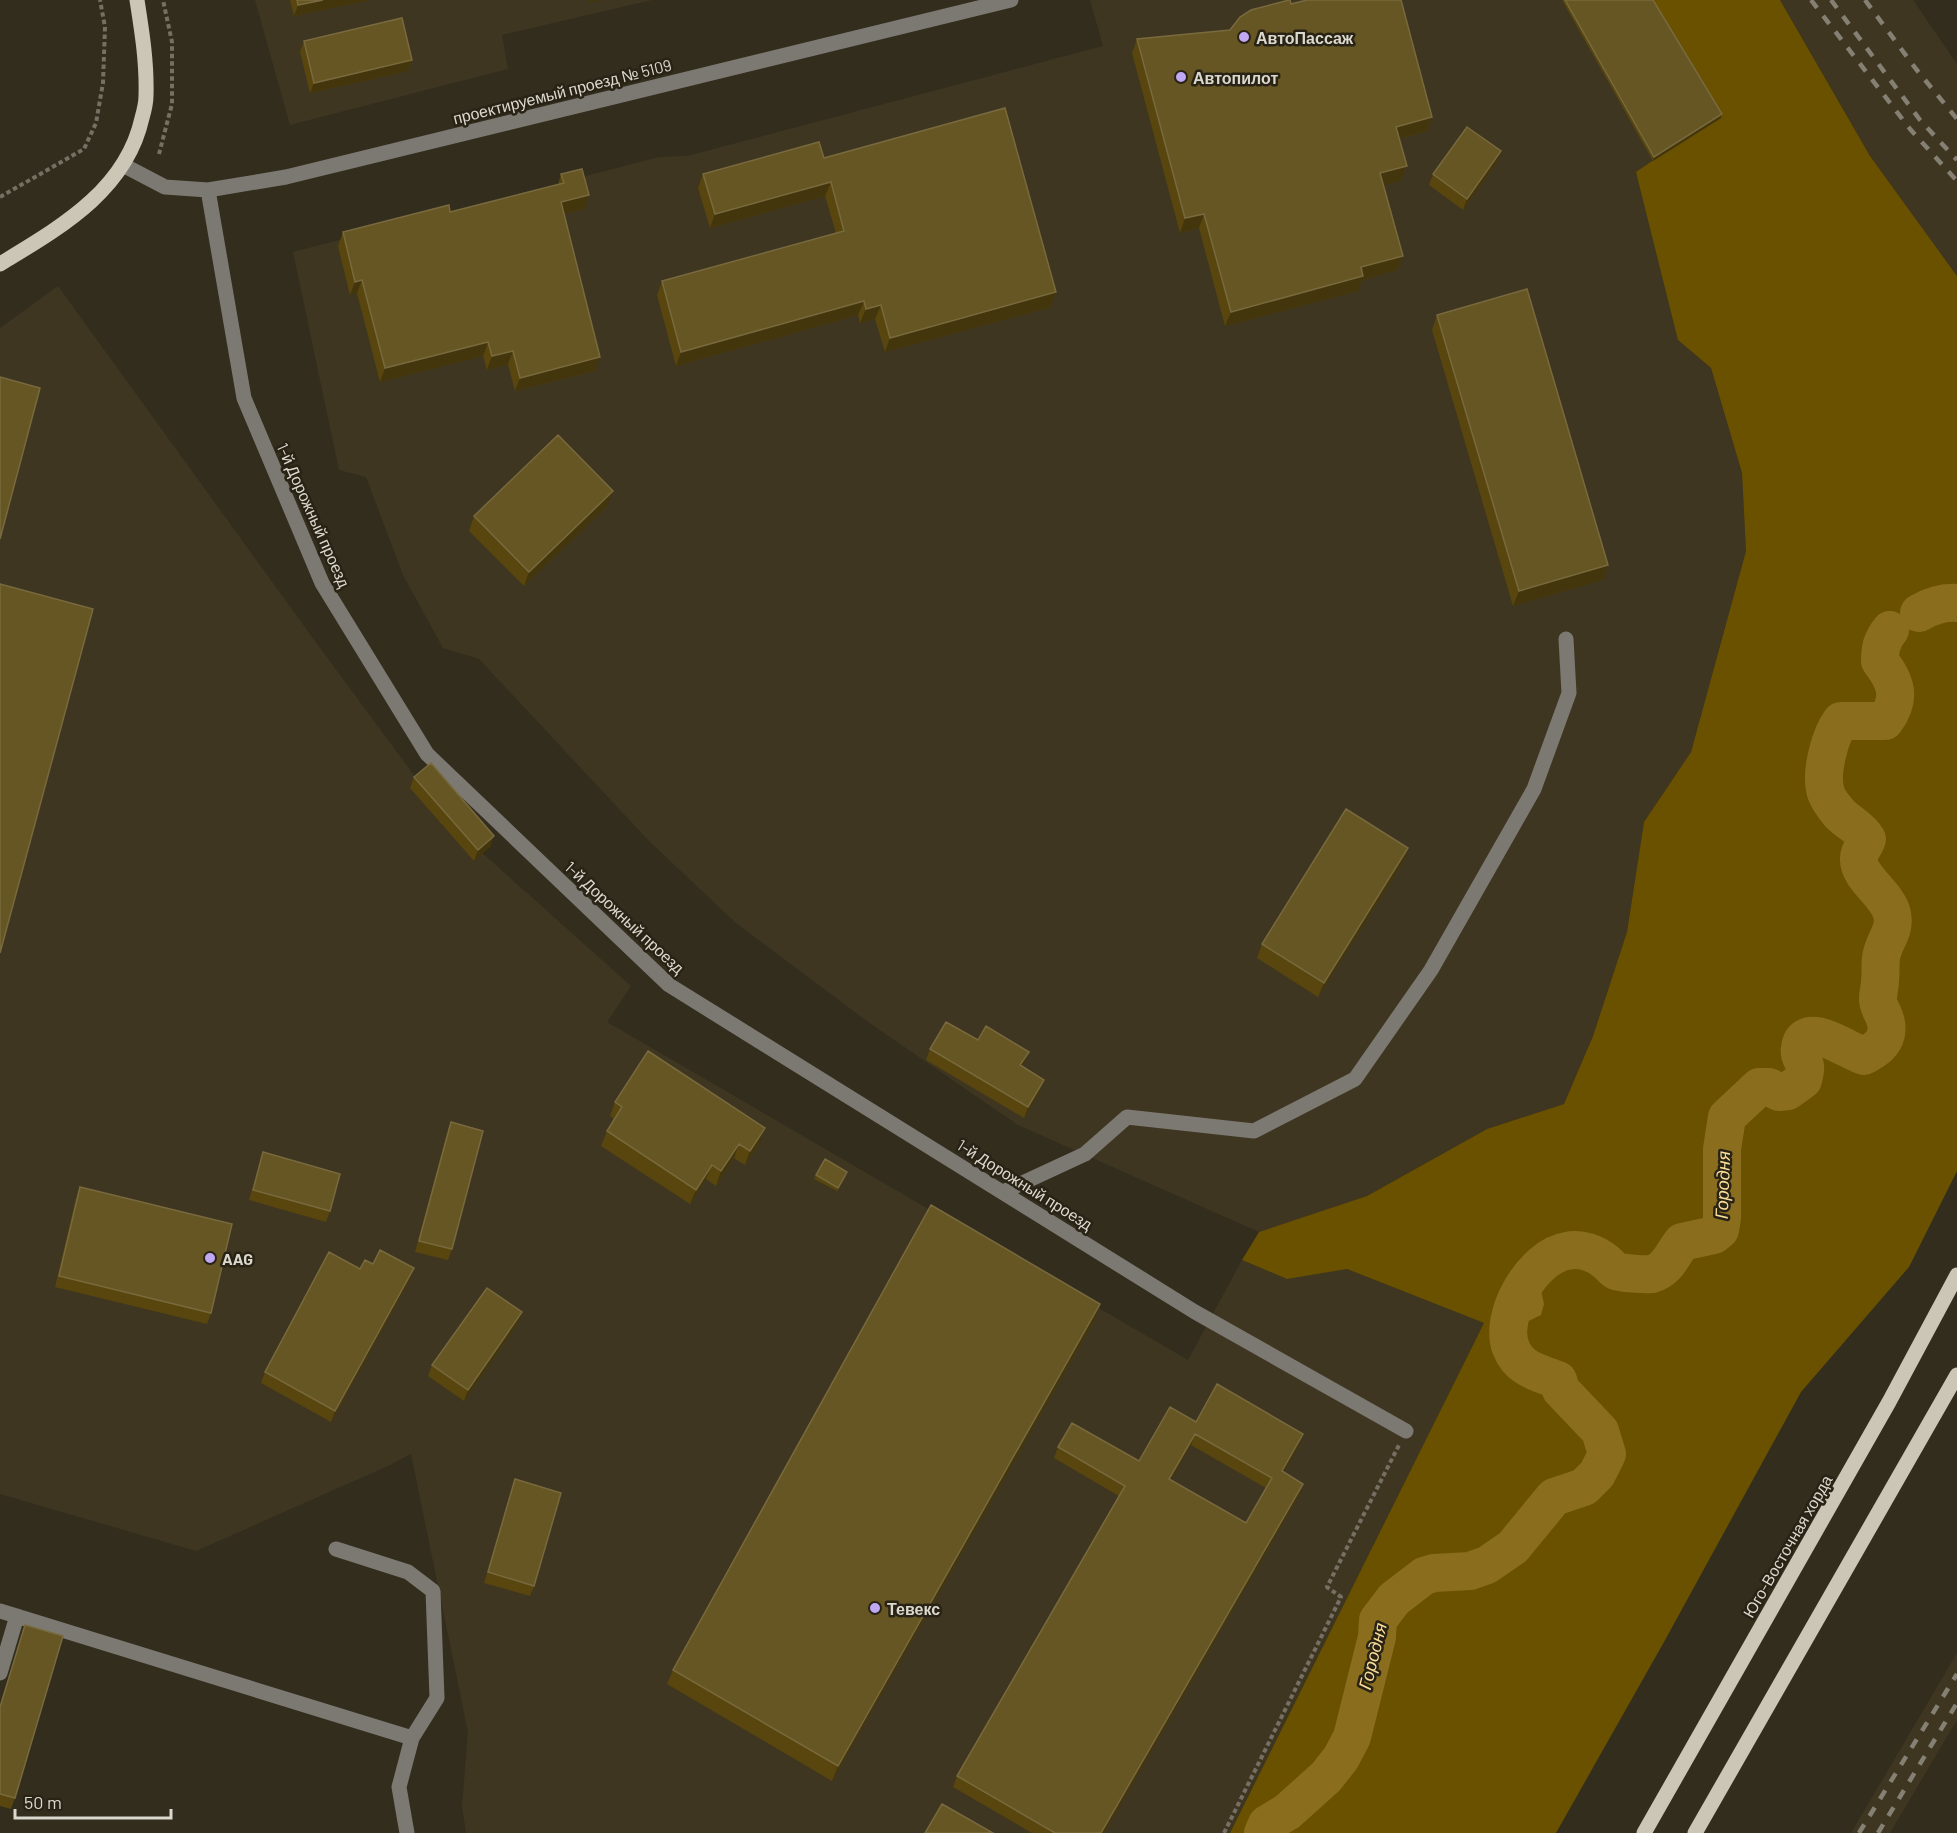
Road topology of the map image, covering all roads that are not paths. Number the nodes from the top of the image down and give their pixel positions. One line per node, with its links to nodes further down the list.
1 (137, 0): 3 (main road)
2 (1011, 0): 4 (street, проектируемый проезд № 5109)
3 (123, 165): 4 (street, проектируемый проезд № 5109); 5 (main road)
4 (208, 190): 7 (street, 1-й Дорожный проезд)
5 (0, 264)
6 (1566, 639): 7 (street)
7 (1003, 1192): 10 (street, 1-й Дорожный проезд)
8 (1957, 1275): 17 (main road, Юго-Восточная хорда)
9 (1957, 1375): 18 (main road)
10 (1406, 1431)
11 (336, 1549): 15 (street)
12 (0, 1611): 13 (street)
13 (17, 1616): 14 (street); 15 (street)
14 (0, 1673)
15 (412, 1738): 16 (street)
16 (407, 1833)
17 (1644, 1833)
18 (1695, 1833)

